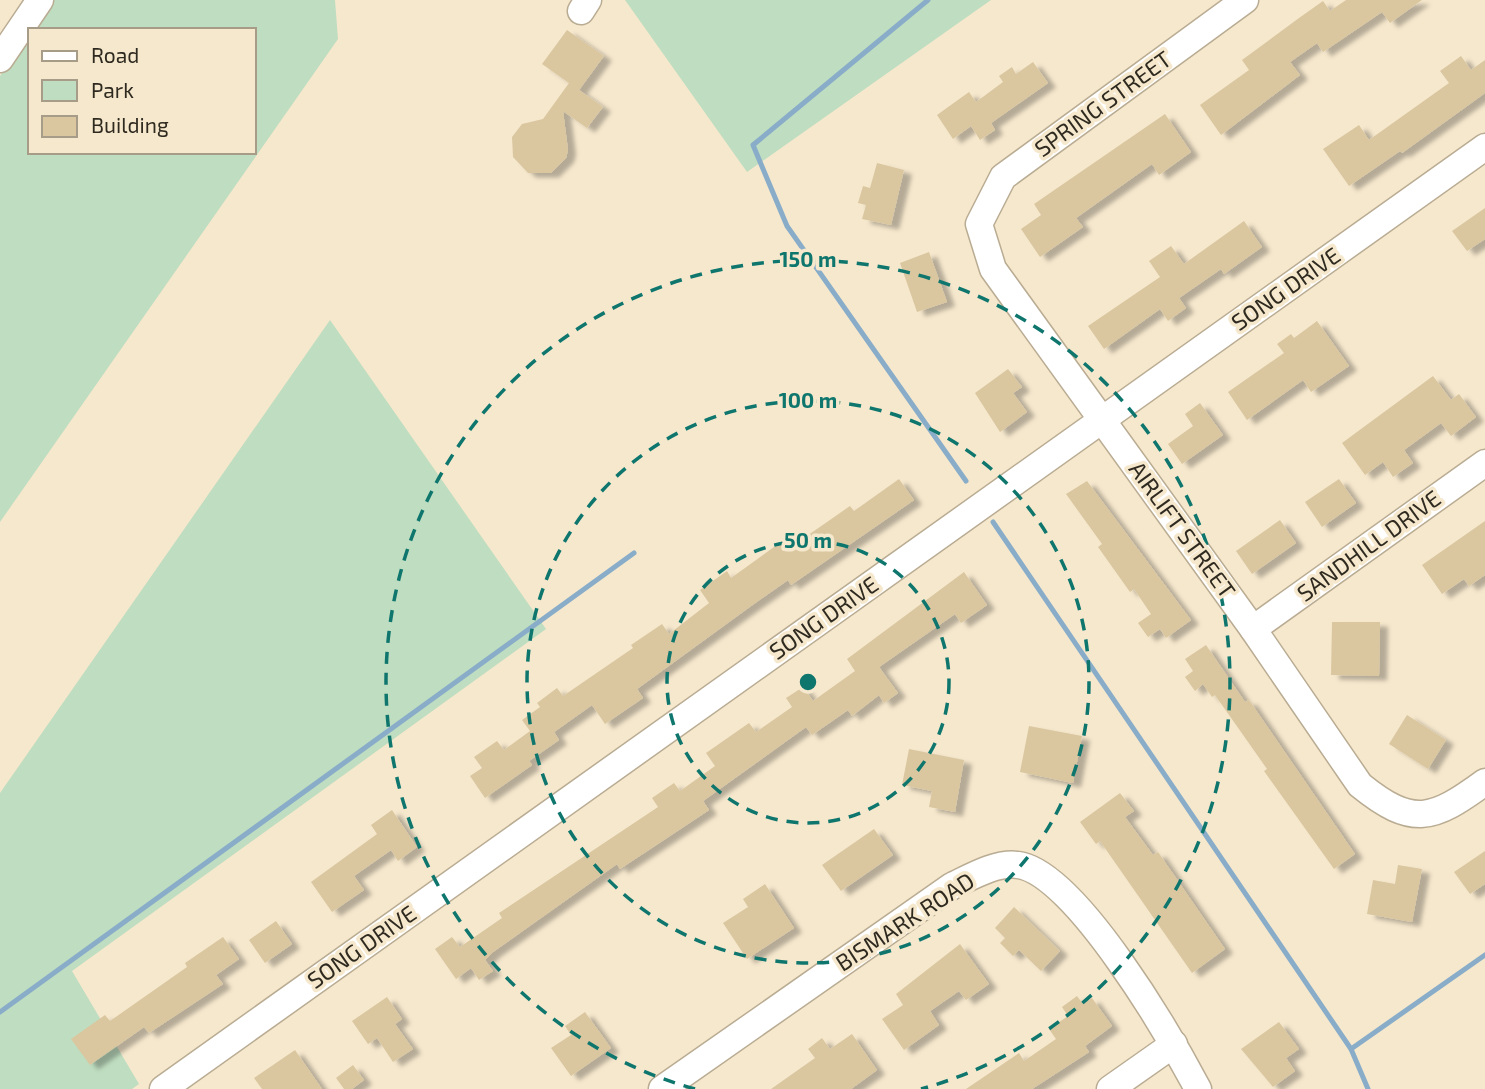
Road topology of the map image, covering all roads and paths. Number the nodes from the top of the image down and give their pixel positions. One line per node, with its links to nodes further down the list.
1 (40, 0): 3 (street)
2 (1245, 0): 5 (street, SPRING STREET)
3 (0, 59)
4 (1485, 147): 6 (street, SONG DRIVE)
5 (979, 224): 6 (street, AIRLIFT STREET)
6 (1102, 419): 8 (street, AIRLIFT STREET); 11 (street, SONG DRIVE)
7 (1485, 463): 8 (street, SANDHILL DRIVE)
8 (1253, 629): 9 (street, AIRLIFT STREET)
9 (1485, 782)
10 (1174, 1044): 12 (street, BISMARK ROAD); 13 (street); 14 (street, BISMARK ROAD)
11 (163, 1089)
12 (662, 1089)
13 (1110, 1089)
14 (1198, 1089)

